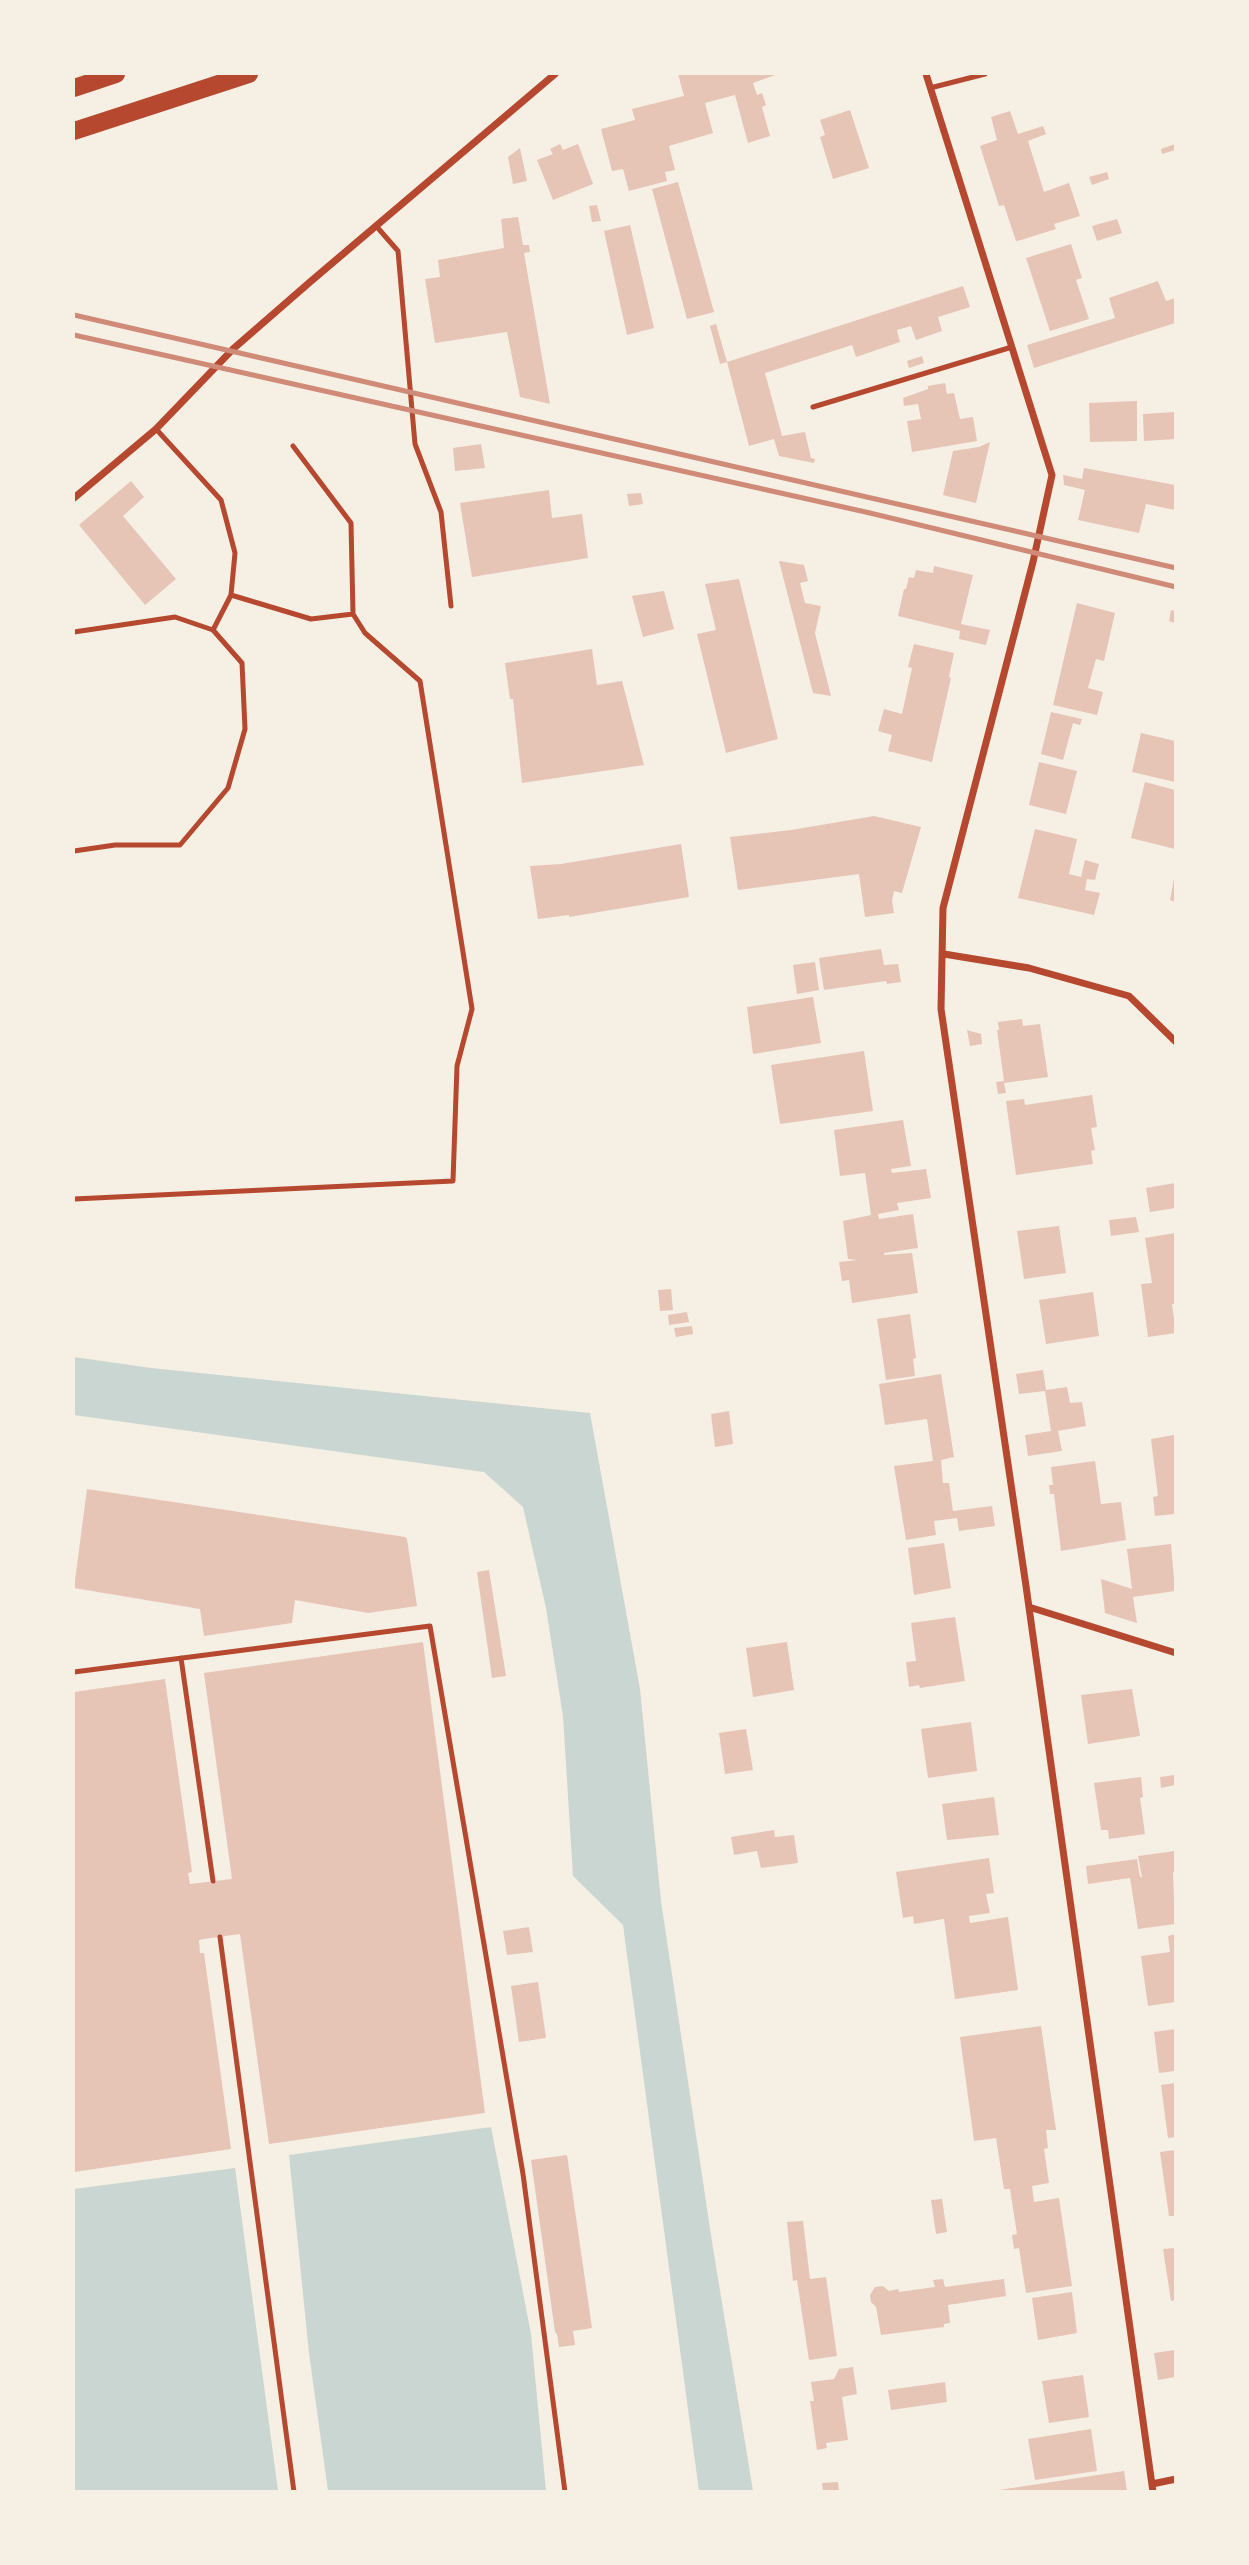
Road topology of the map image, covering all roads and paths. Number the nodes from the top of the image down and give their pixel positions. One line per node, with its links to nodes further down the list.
1 (116, 74): 6 (main road)
2 (249, 74): 8 (main road)
3 (555, 74): 9 (street)
4 (926, 74): 7 (street)
5 (985, 74): 7 (lane)
6 (74, 88)
7 (930, 88): 10 (street)
8 (74, 131)
9 (377, 227): 12 (street); 16 (lane)
10 (1012, 347): 11 (lane); 21 (street)
11 (813, 407)
12 (156, 429): 14 (street); 15 (lane)
13 (293, 446): 17 (lane)
14 (74, 498)
15 (231, 595): 17 (lane); 18 (lane)
16 (451, 606)
17 (353, 614): 23 (lane)
18 (213, 630): 19 (lane); 20 (lane)
19 (74, 632)
20 (74, 851)
21 (944, 954): 22 (street); 24 (street)
22 (1175, 1042)
23 (74, 1199)
24 (1029, 1607): 25 (street); 31 (street)
25 (1175, 1653)
26 (181, 1658): 27 (lane); 28 (lane); 33 (lane)
27 (74, 1672)
28 (213, 1881)
29 (220, 1937): 32 (lane)
30 (1175, 2479): 31 (street)
31 (1153, 2488)
32 (294, 2491)
33 (565, 2491)

